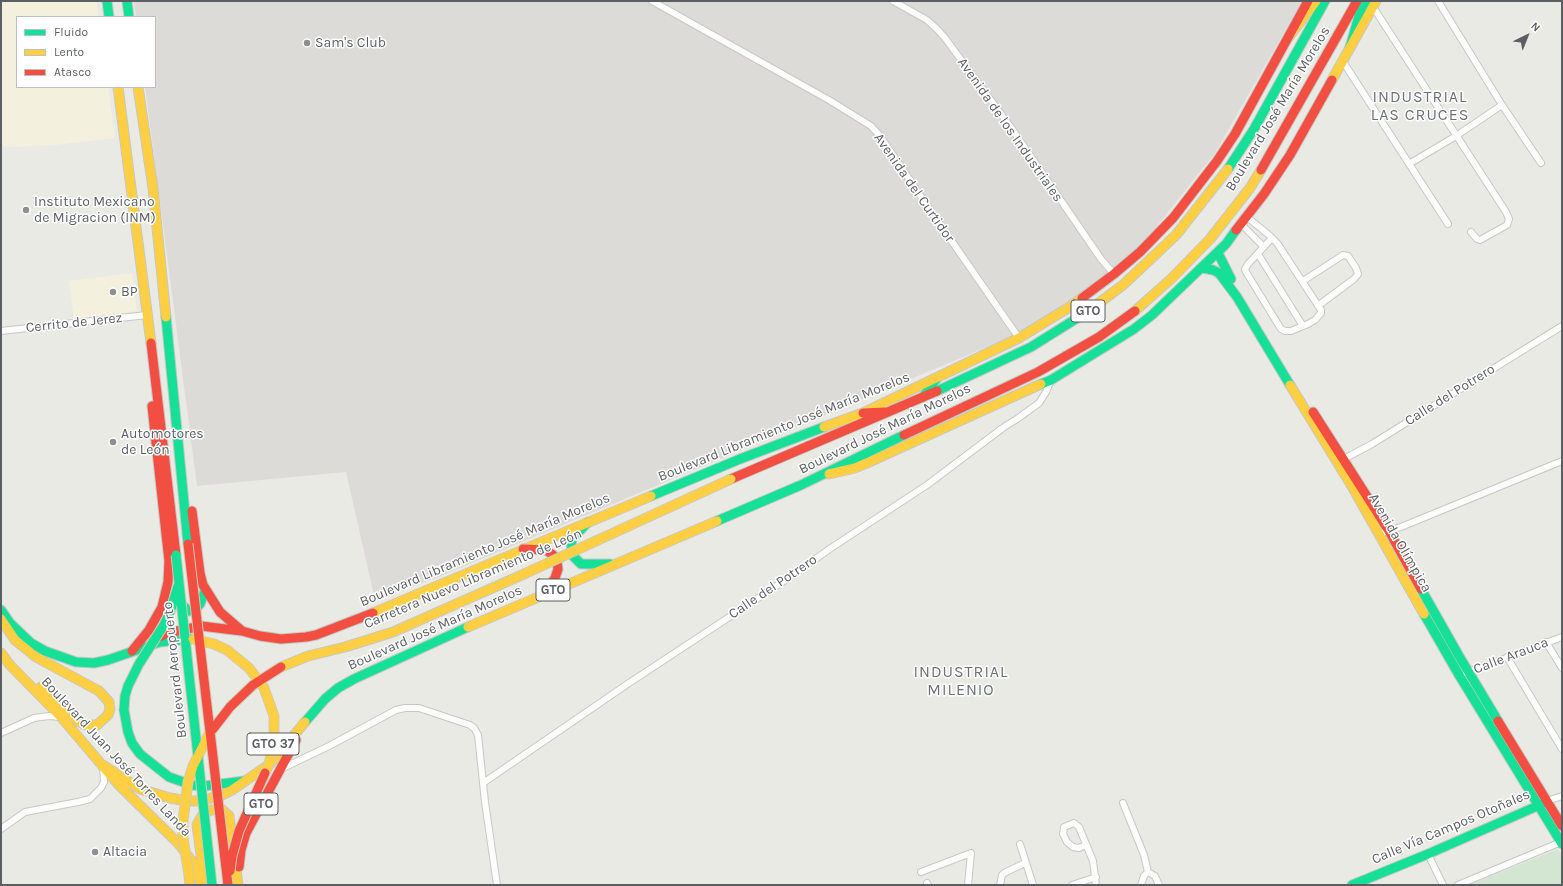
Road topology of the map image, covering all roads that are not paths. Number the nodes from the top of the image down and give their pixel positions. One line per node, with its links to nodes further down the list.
1 (107, 1): 11 (main road)
2 (127, 1): 12 (main road)
3 (652, 1): 36 (street, Avenida del Curtidor)
4 (893, 1): 29 (street, Avenida de los Industriales)
5 (1308, 1): 13 (main road, Boulevard Libramiento José María Morelos)
6 (1316, 1): 13 (main road)
7 (1326, 1): 41 (main road, Boulevard José María Morelos / GTO)
8 (1357, 1): 46 (main road, Boulevard José María Morelos / GTO)
9 (1438, 1): 17 (street)
10 (1372, 3): 14 (main road); 18 (street)
11 (109, 16)
12 (129, 16)
13 (1288, 38): 29 (main road, Boulevard Libramiento José María Morelos)
14 (1342, 60): 20 (street); 21 (main road)
15 (118, 88): 32 (main road)
16 (138, 88): 37 (main road)
17 (1502, 105): 18 (street); 19 (street)
18 (1456, 136): 20 (street); 23 (street)
19 (1541, 163)
20 (1409, 164): 22 (street)
21 (1244, 220): 24 (street); 25 (street); 26 (main road)
22 (1448, 224)
23 (1471, 232)
24 (1272, 238): 25 (street); 30 (street)
25 (1264, 247): 27 (street)
26 (1218, 253): 28 (main road); 45 (main road, Avenida Olímpica)
27 (1258, 254): 33 (street); 33 (street)
28 (1202, 268): 40 (main road); 45 (main road, Avenida Olímpica)
29 (1114, 274): 36 (main road, Boulevard Libramiento José María Morelos)
30 (1303, 281): 31 (street); 31 (street)
31 (1319, 305): 33 (street)
32 (147, 315): 35 (street, Cerrito de Jerez); 38 (main road)
33 (1303, 326)
34 (1562, 326): 45 (street, Calle del Potrero)
35 (1, 331)
36 (1019, 338): 39 (main road, Boulevard Libramiento José María Morelos)
37 (168, 344): 55 (main road); 96 (main road, Boulevard Aeropuerto, bridge)
38 (152, 350): 52 (main road); 54 (main road, Boulevard Aeropuerto, bridge)
39 (937, 378): 41 (main road); 43 (main road, Boulevard Libramiento José María Morelos)
40 (1051, 380): 46 (main road); 77 (street, Calle del Potrero)
41 (921, 399): 42 (main road, Boulevard José María Morelos / GTO)
42 (893, 411): 43 (main road); 47 (main road, Boulevard José María Morelos / GTO)
43 (863, 412): 48 (main road, Boulevard Libramiento José María Morelos)
44 (1562, 461): 49 (street)
45 (1340, 462): 49 (main road, Avenida Olímpica); 50 (main road, Avenida Olímpica)
46 (822, 475): 53 (main road, Boulevard José María Morelos / GTO)
47 (731, 479): 92 (main road, Carretera Nuevo Libramiento de León / GTO, bridge)
48 (588, 522): 51 (main road, Boulevard Libramiento José María Morelos); 53 (main road)
49 (1389, 531): 50 (street); 67 (main road, Avenida Olímpica)
50 (1378, 534): 68 (main road, Avenida Olímpica)
51 (524, 549): 56 (main road); 59 (main road, Boulevard Libramiento José María Morelos)
52 (169, 561): 55 (main road); 62 (main road)
53 (617, 564): 56 (main road, Boulevard José María Morelos / GTO)
54 (180, 582): 76 (main road, bridge); 95 (main road, Boulevard Aeropuerto, bridge)
55 (206, 591): 59 (main road)
56 (543, 595): 71 (main road, Boulevard José María Morelos / GTO)
57 (1, 610): 62 (main road, Boulevard Juan José Torres Landa / GTO 37)
58 (1, 619): 70 (main road)
59 (242, 631): 62 (main road, Boulevard Libramiento José María Morelos)
60 (1562, 636): 61 (street, Calle Arauca)
61 (1546, 642): 64 (street, Calle Arauca); 66 (street)
62 (132, 651): 96 (main road, Boulevard Juan José Torres Landa / GTO 37, bridge)
63 (1, 653): 65 (main road, Boulevard Juan José Torres Landa)
64 (1507, 657): 67 (street, Calle Arauca); 73 (street)
65 (10, 665): 69 (main road, Boulevard Juan José Torres Landa); 70 (main road)
66 (1562, 668)
67 (1469, 672): 68 (street, Calle Arauca); 79 (main road, Avenida Olímpica)
68 (1459, 675): 81 (main road, Avenida Olímpica)
69 (62, 718): 70 (street); 72 (street); 74 (main road, Boulevard Juan José Torres Landa)
70 (78, 721)
71 (300, 729): 75 (main road, GTO); 76 (main road)
72 (1, 733)
73 (1562, 749)
74 (103, 765): 76 (main road); 83 (street); 93 (main road, Boulevard Juan José Torres Landa)
75 (281, 769): 77 (street); 97 (main road, GTO)
76 (247, 781)
77 (483, 783): 98 (street)
78 (1562, 796): 79 (street, Calle Vía Campos Otoñales)
79 (1547, 801): 81 (main road, Calle Vía Campos Otoñales); 82 (main road, Avenida Olímpica)
80 (1123, 803): 90 (street)
81 (1538, 805): 84 (main road, Avenida Olímpica); 87 (main road, Calle Vía Campos Otoñales)
82 (1562, 826)
83 (1, 829)
84 (1561, 843): 108 (street)
85 (1020, 844): 88 (street)
86 (1086, 845): 91 (street)
87 (1428, 854): 106 (main road, Calle Vía Campos Otoñales); 107 (street)
88 (1025, 863): 100 (street); 101 (street)
89 (921, 872): 99 (street)
90 (1148, 872): 104 (street); 105 (street)
91 (1096, 877): 102 (street); 103 (street)
92 (190, 885)
93 (202, 885)
94 (205, 885): 97 (main road)
95 (212, 885)
96 (229, 885)
97 (238, 885)
98 (497, 885)
99 (968, 885)
100 (1000, 885)
101 (1033, 885)
102 (1072, 885)
103 (1096, 885)
104 (1141, 885)
105 (1159, 885)
106 (1352, 885)
107 (1444, 885)
108 (1458, 885)

